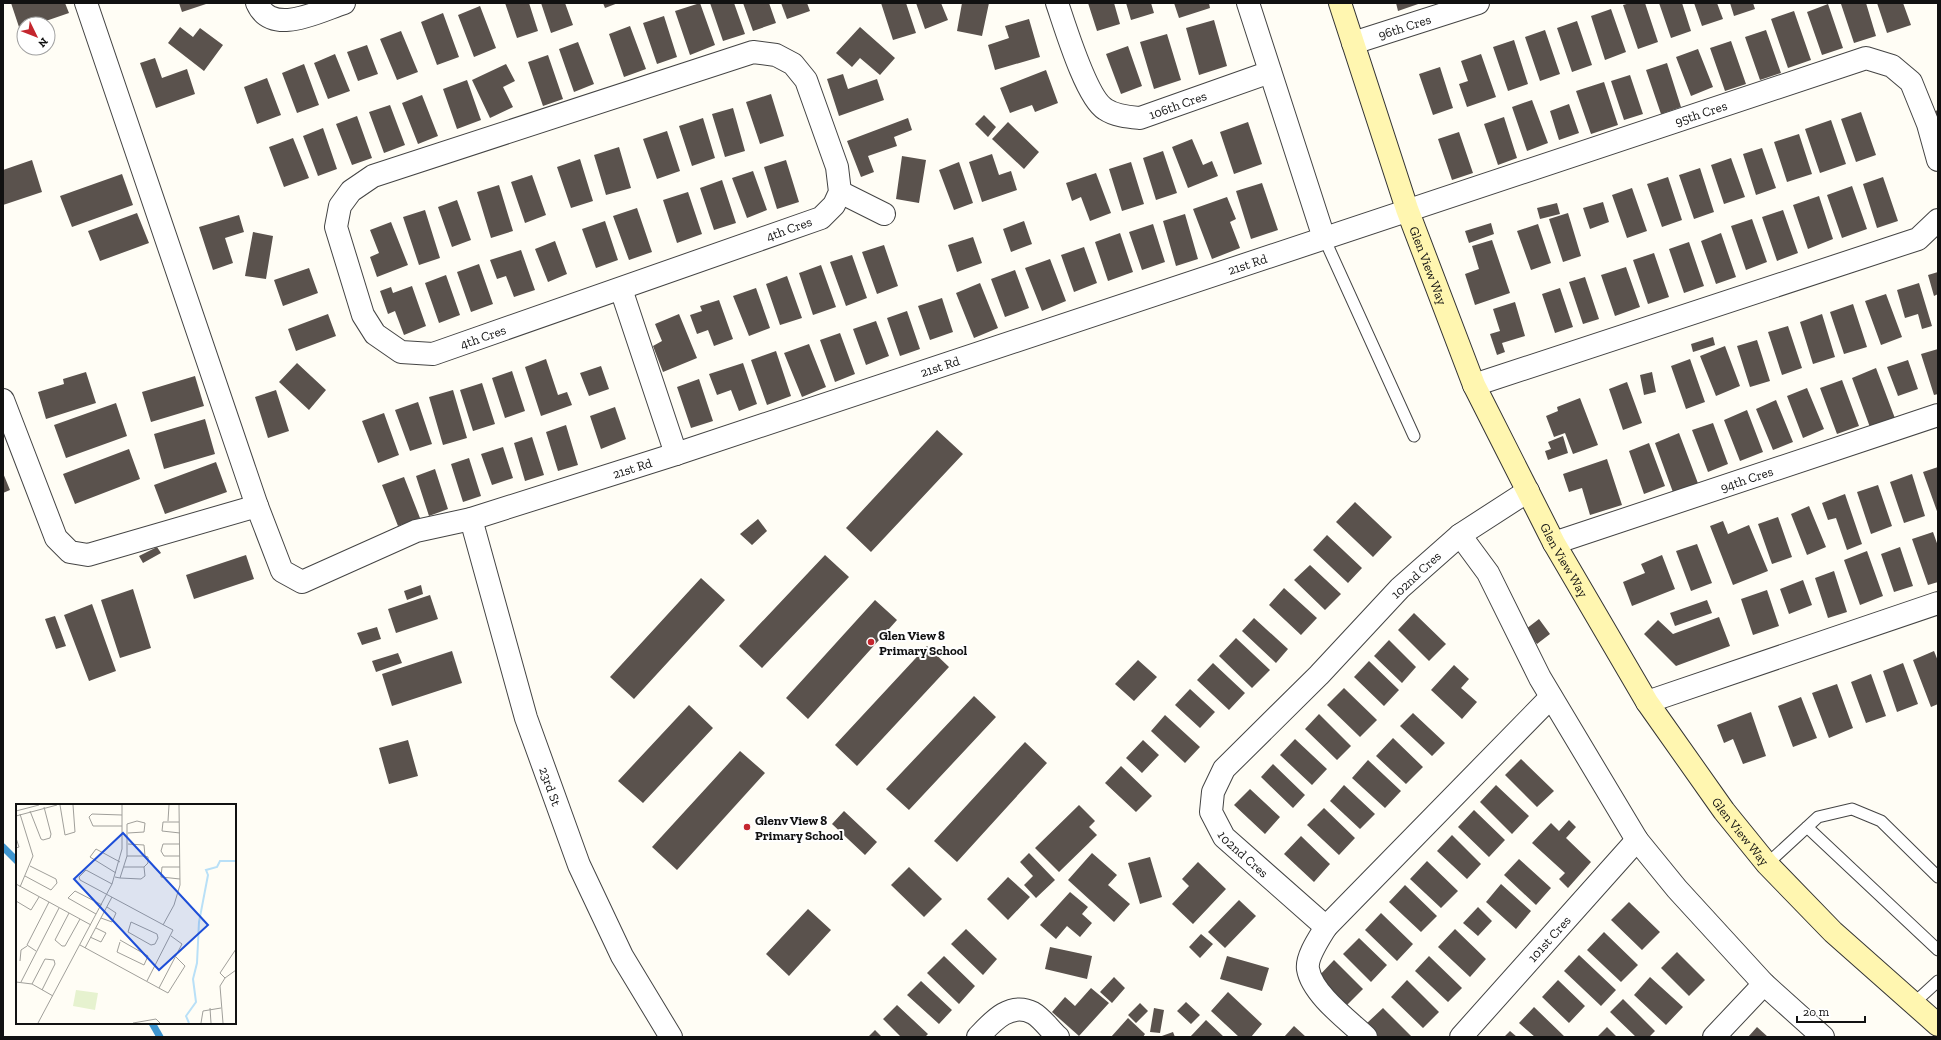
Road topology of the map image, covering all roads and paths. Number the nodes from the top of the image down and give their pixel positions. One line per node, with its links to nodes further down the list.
1 (86, 3): 23 (street)
2 (257, 3): 3 (street)
3 (344, 3)
4 (1057, 3): 9 (street, 106th Cres)
5 (1248, 3): 9 (street)
6 (1340, 3): 8 (street, Glen View Way)
7 (1478, 3): 8 (street, 96th Cres)
8 (1353, 43): 12 (street, Glen View Way)
9 (1270, 72): 15 (street)
10 (1938, 160): 12 (street, 95th Cres)
11 (840, 192): 13 (street); 16 (street, 4th Cres); 16 (street, 4th Cres)
12 (1407, 209): 15 (street, 21st Rd); 17 (street, Glen View Way)
13 (884, 214)
14 (1938, 220): 17 (street)
15 (1324, 238): 20 (lane); 21 (street, 21st Rd)
16 (621, 289): 21 (street)
17 (1474, 385): 22 (street, Glen View Way)
18 (3, 400): 23 (street)
19 (1938, 415): 26 (street, 94th Cres)
20 (1414, 436)
21 (676, 454): 24 (street, 21st Rd)
22 (1528, 491): 25 (street, 102nd Cres); 26 (street, Glen View Way)
23 (257, 506): 24 (street, 21st Rd)
24 (471, 520): 40 (street, 23rd St)
25 (1460, 534): 28 (street); 34 (street, 102nd Cres)
26 (1554, 543): 29 (street, Glen View Way)
27 (1938, 603): 29 (street)
28 (1551, 697): 31 (street); 34 (street)
29 (1647, 702): 32 (street, Glen View Way)
30 (1807, 827): 32 (lane); 33 (lane); 35 (lane)
31 (1638, 840): 37 (street); 44 (street, 101st Cres)
32 (1766, 864): 38 (street, Glen View Way)
33 (1938, 877)
34 (1326, 927): 43 (street)
35 (1938, 950)
36 (1938, 981): 38 (lane)
37 (1764, 984): 45 (street); 46 (street)
38 (1914, 1004): 39 (street, Glen View Way)
39 (1938, 1025)
40 (671, 1037)
41 (978, 1037): 42 (street)
42 (1058, 1037)
43 (1366, 1037)
44 (1461, 1037)
45 (1714, 1037)
46 (1823, 1037)

